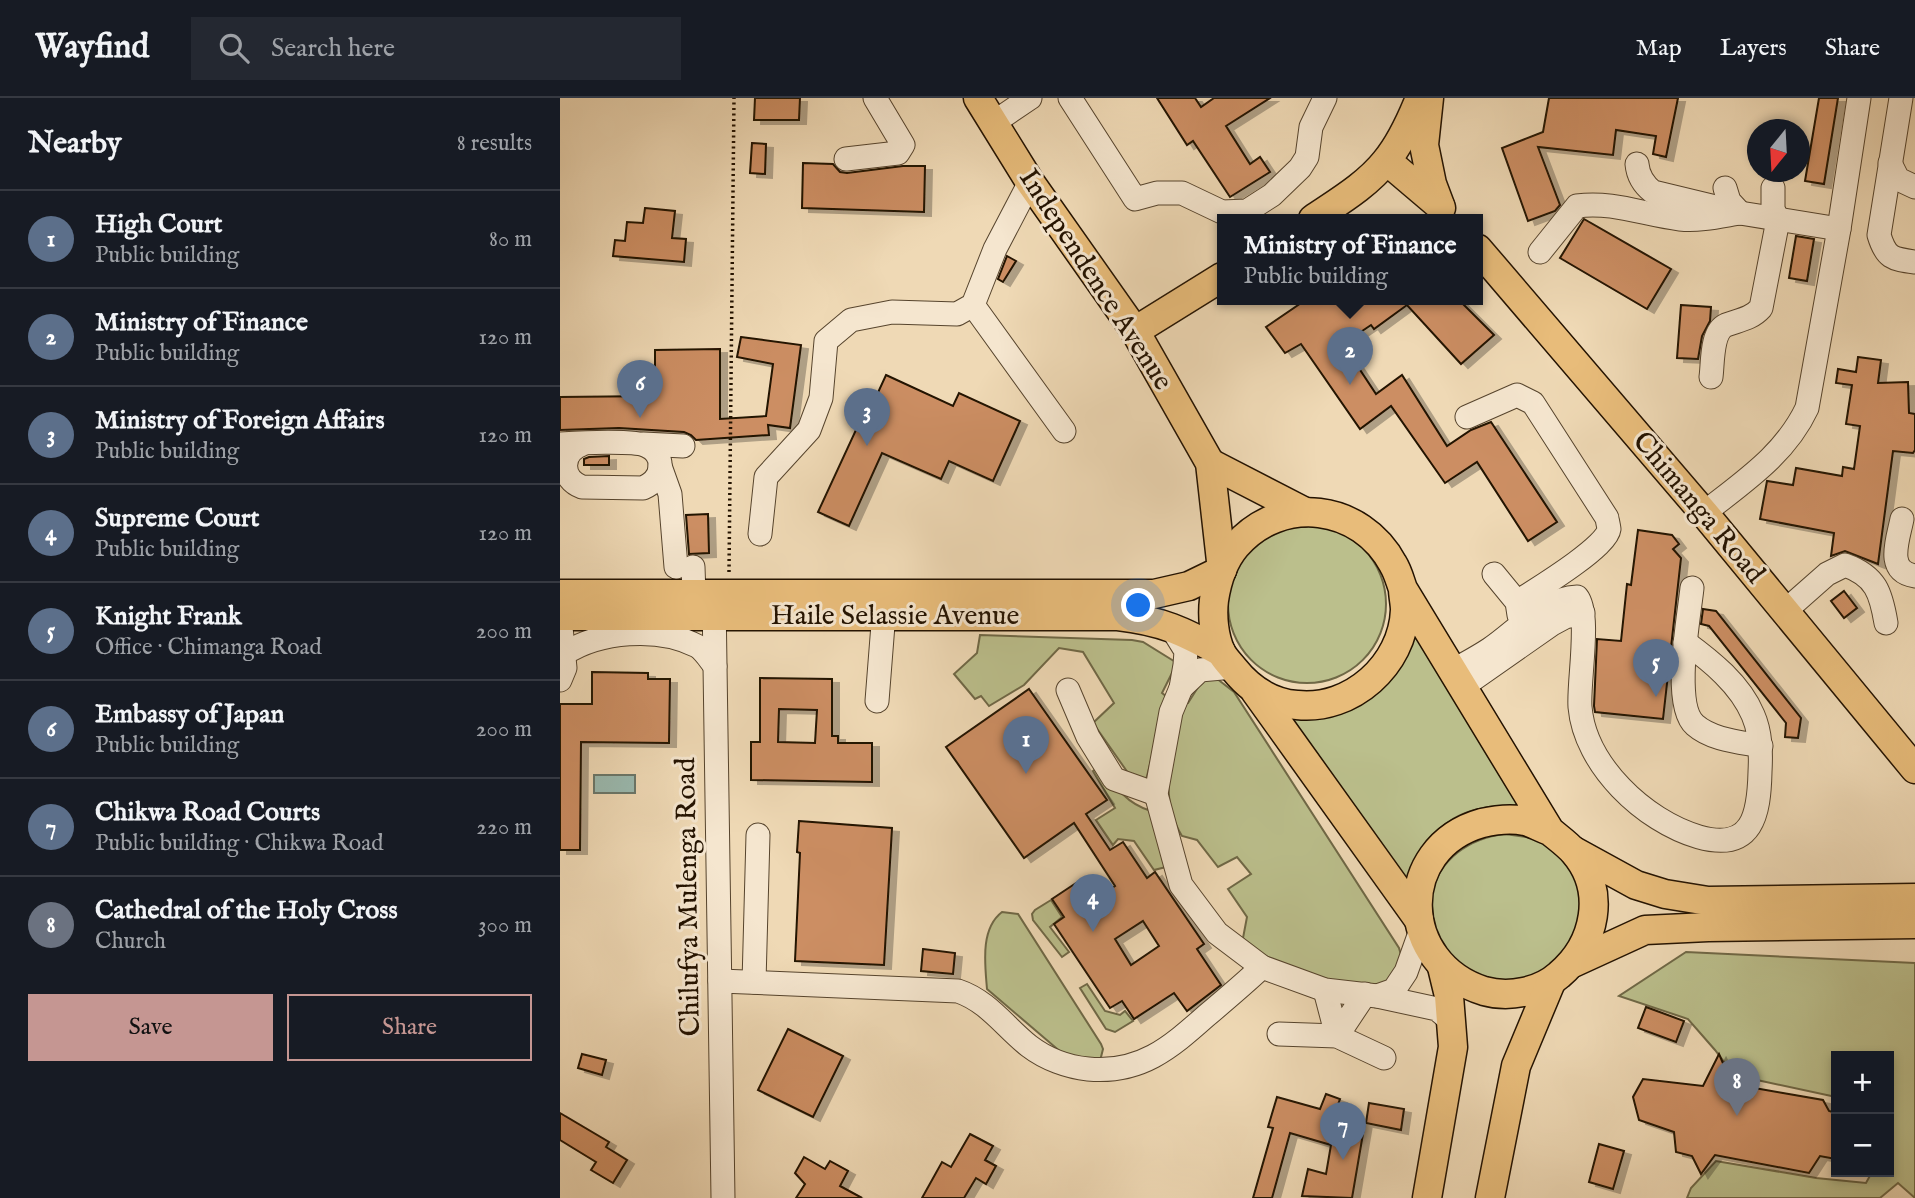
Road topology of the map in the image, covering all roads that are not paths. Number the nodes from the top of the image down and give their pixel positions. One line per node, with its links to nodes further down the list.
1 (876, 98): 11 (street)
2 (978, 98): 10 (main road, Independence Avenue)
3 (1030, 98): 10 (street)
4 (1070, 98): 5 (street)
5 (1325, 98)
6 (1420, 98): 12 (main road)
7 (1429, 98): 21 (main road)
8 (1859, 98): 25 (street)
9 (1901, 98): 13 (street)
10 (993, 123): 16 (main road, Independence Avenue)
11 (846, 159)
12 (1387, 161): 21 (main road); 23 (main road)
13 (1890, 163): 17 (street); 28 (street)
14 (1637, 164): 20 (street)
15 (1673, 177): 20 (street)
16 (1030, 182): 30 (street); 31 (main road, Independence Avenue)
17 (1915, 187)
18 (1725, 188): 22 (street)
19 (1773, 188): 24 (street)
20 (1686, 200): 22 (street)
21 (1446, 213)
22 (1740, 213): 24 (street); 26 (street)
23 (1320, 214)
24 (1778, 220): 25 (street); 32 (street)
25 (1839, 229): 41 (street)
26 (1540, 252)
27 (1483, 255): 41 (main road, Chimanga Road)
28 (1915, 262)
29 (1217, 280): 31 (main road)
30 (973, 306): 34 (street); 43 (street)
31 (1135, 331): 38 (main road, Independence Avenue)
32 (1711, 377)
33 (1467, 417): 51 (street)
34 (1064, 431)
35 (571, 444): 36 (street); 39 (street)
36 (643, 444): 37 (street); 39 (street)
37 (683, 446)
38 (1210, 463): 40 (main road); 44 (main road, Independence Avenue)
39 (660, 482): 48 (street, Chilufya Mulenga Road)
40 (1306, 512): 44 (main road); 49 (main road)
41 (1704, 513): 53 (main road, Chimanga Road)
42 (1902, 519): 46 (street)
43 (760, 534)
44 (1222, 570): 52 (main road, Haile Selassie Avenue); 60 (main road)
45 (1494, 574): 51 (street)
46 (1915, 576)
47 (1692, 588): 58 (street)
48 (703, 589): 50 (main road, Haile Selassie Avenue); 52 (main road, Haile Selassie Avenue); 54 (main road, Haile Selassie Avenue); 61 (street, Chilufya Mulenga Road)
49 (1403, 589): 62 (main road); 66 (main road)
50 (560, 594)
51 (1517, 602): 57 (street)
52 (884, 605): 56 (main road, Haile Selassie Avenue); 67 (street)
53 (1784, 612): 55 (street); 69 (main road, Chimanga Road)
54 (560, 617): 59 (street)
55 (1886, 623)
56 (1171, 627): 60 (main road, Haile Selassie Avenue); 64 (street)
57 (1520, 637): 62 (street); 68 (street)
58 (1685, 642): 68 (street); 68 (street)
59 (564, 654): 61 (street); 63 (street)
60 (1227, 660): 64 (street); 66 (main road)
61 (715, 666): 82 (street, Chilufya Mulenga Road)
62 (1457, 679): 71 (main road)
63 (560, 680)
64 (1181, 688): 70 (street)
65 (1068, 690): 70 (street)
66 (1254, 690): 78 (main road)
67 (877, 701)
68 (1761, 746)
69 (1915, 769)
70 (1156, 794): 80 (street)
71 (1550, 831): 73 (main road); 78 (main road)
72 (758, 835): 83 (street)
73 (1574, 852): 76 (main road); 79 (main road)
74 (1915, 886): 76 (main road)
75 (1915, 898): 76 (main road)
76 (1882, 899)
77 (1915, 924): 79 (main road)
78 (1420, 925): 81 (main road); 86 (street)
79 (1573, 963): 84 (main road)
80 (1262, 967): 83 (street); 85 (street)
81 (1442, 967): 84 (main road); 87 (main road)
82 (720, 981): 83 (street); 91 (street, Chilufya Mulenga Road)
83 (754, 982)
84 (1551, 982): 93 (main road)
85 (1325, 990): 86 (street); 89 (street)
86 (1371, 995): 87 (street); 89 (street)
87 (1451, 1021): 92 (main road)
88 (1279, 1034): 89 (street)
89 (1337, 1036): 90 (street)
90 (1384, 1058)
91 (723, 1198)
92 (1427, 1198)
93 (1490, 1198)

